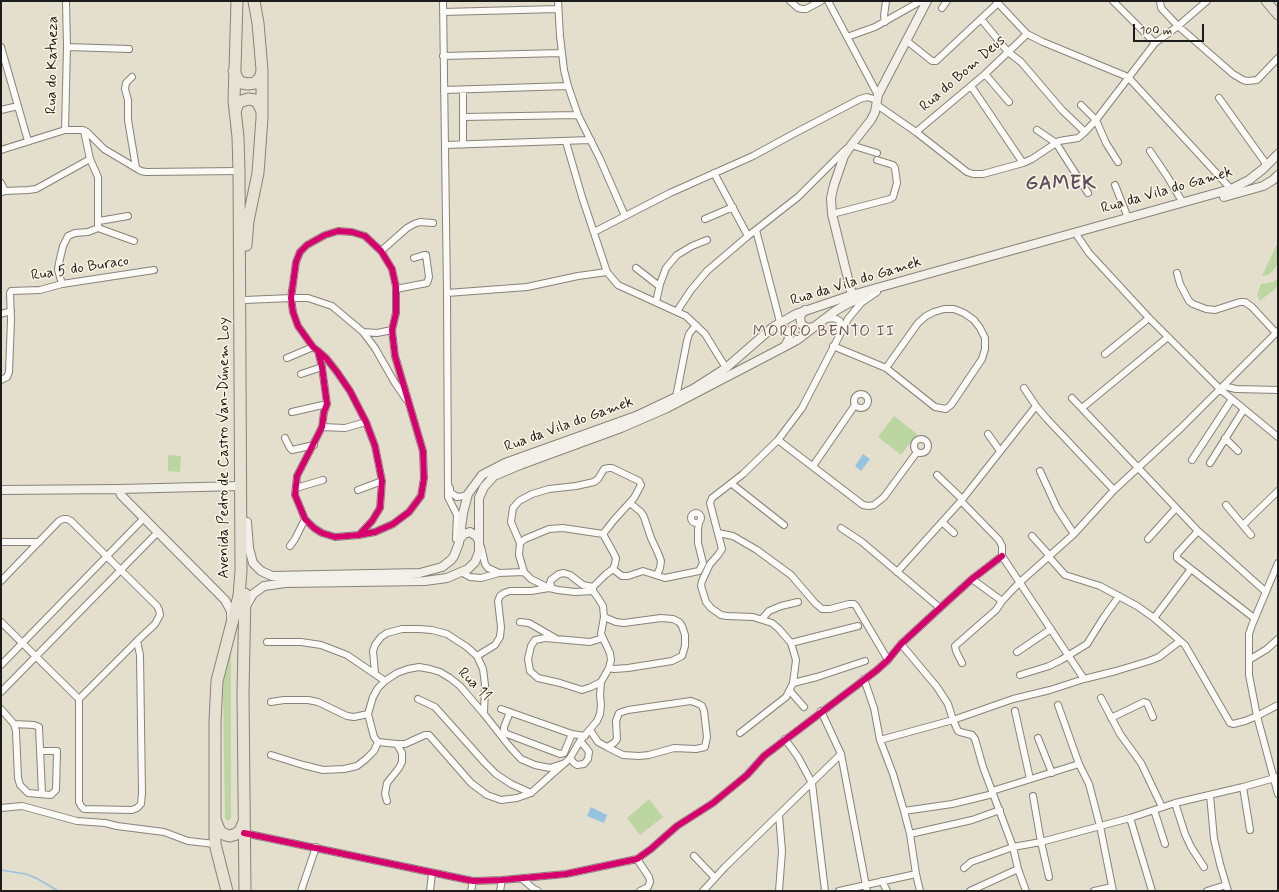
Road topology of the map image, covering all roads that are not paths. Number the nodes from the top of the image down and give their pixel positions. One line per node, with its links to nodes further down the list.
1 (66, 1): 32 (street, Rua do Katueza)
2 (237, 1): 38 (highway, Avenida Pedro de Castro Van-Dúnem Loy)
3 (254, 1): 39 (highway, Avenida Pedro de Castro Van-Dúnem Loy)
4 (443, 1): 22 (street)
5 (558, 1): 21 (street)
6 (790, 1): 7 (street)
7 (821, 1)
8 (828, 1): 28 (street)
9 (886, 1): 25 (street)
10 (921, 1): 25 (street)
11 (927, 1): 29 (main road)
12 (947, 1): 20 (street)
13 (1113, 1): 30 (street)
14 (1160, 1): 26 (street)
15 (1207, 1): 26 (street)
16 (1266, 1): 23 (main road)
17 (1274, 1): 19 (main road)
18 (997, 2): 24 (street); 27 (street)
19 (1278, 5)
20 (942, 8)
21 (558, 9): 22 (street); 35 (street)
22 (443, 12): 36 (street)
23 (1278, 15)
24 (981, 19): 29 (street); 34 (street)
25 (885, 22): 28 (street)
26 (1178, 26): 30 (street); 37 (street)
27 (1027, 34): 34 (street, Rua do Bom Deus); 42 (street)
28 (847, 37): 48 (street)
29 (907, 41): 48 (main road)
30 (1155, 43): 42 (street)
31 (1, 47): 51 (street)
32 (67, 47): 33 (street); 58 (street, Rua do Katueza)
33 (128, 49)
34 (1008, 52): 40 (street, Rua do Bom Deus); 62 (street)
35 (562, 53): 36 (street); 43 (street)
36 (443, 56): 45 (street)
37 (1278, 58)
38 (234, 70): 39 (highway); 54 (highway, Avenida Pedro de Castro Van-Dúnem Loy)
39 (262, 70): 53 (highway, Avenida Pedro de Castro Van-Dúnem Loy)
40 (985, 74): 44 (street, Rua do Bom Deus); 49 (street)
41 (132, 77): 79 (street)
42 (1128, 77): 57 (street); 85 (street)
43 (568, 86): 46 (street); 55 (street)
44 (971, 86): 61 (street, Rua do Bom Deus); 77 (street)
45 (444, 90): 46 (street); 68 (street)
46 (463, 91): 56 (street)
47 (1219, 98): 78 (street)
48 (877, 100): 61 (street); 67 (main road); 81 (street)
49 (1009, 102)
50 (1081, 105): 57 (street)
51 (18, 106): 52 (street); 64 (street)
52 (1, 110)
53 (262, 111): 54 (highway); 116 (highway, Avenida Pedro de Castro Van-Dúnem Loy)
54 (235, 112): 80 (highway, Avenida Pedro de Castro Van-Dúnem Loy)
55 (578, 115): 56 (street); 63 (street)
56 (463, 117): 69 (street)
57 (1096, 120): 62 (street); 76 (street)
58 (64, 130): 60 (street); 64 (street)
59 (1037, 130): 66 (street)
60 (84, 131): 74 (street); 79 (street)
61 (916, 132): 77 (street)
62 (1085, 132): 66 (street)
63 (591, 140): 65 (street); 92 (street)
64 (28, 141): 70 (street)
65 (566, 142): 69 (street); 98 (street)
66 (1056, 143): 77 (street); 87 (street)
67 (851, 144): 72 (street); 90 (main road); 97 (street)
68 (445, 145): 69 (street); 113 (street)
69 (464, 145)
70 (1, 150)
71 (1150, 151): 88 (street)
72 (877, 153)
73 (1278, 154): 78 (main road, Rua da Vila do Gamek)
74 (90, 159): 86 (street); 96 (street)
75 (877, 160): 90 (street)
76 (1118, 162)
77 (1023, 163)
78 (1265, 167): 82 (main road); 85 (main road, Rua da Vila do Gamek)
79 (136, 168): 80 (street)
80 (238, 171): 177 (highway, Avenida Pedro de Castro Van-Dúnem Loy)
81 (714, 173): 89 (street); 92 (street)
82 (1275, 178): 100 (main road, Rua da Vila do Gamek)
83 (1, 183): 86 (street)
84 (1114, 186): 93 (street)
85 (1231, 189): 88 (main road, Rua da Vila do Gamek)
86 (3, 192)
87 (1088, 193)
88 (1183, 203): 93 (main road, Rua da Vila do Gamek)
89 (733, 207): 94 (street); 99 (street)
90 (832, 214): 114 (main road)
91 (128, 216): 96 (street)
92 (625, 216): 98 (street)
93 (1128, 218): 114 (main road, Rua da Vila do Gamek)
94 (705, 219)
95 (433, 222): 103 (street)
96 (98, 224): 102 (street); 109 (street)
97 (756, 230): 99 (street); 124 (street)
98 (594, 232): 107 (street)
99 (748, 236): 120 (street)
100 (1078, 237): 112 (main road, Rua da Vila do Gamek); 122 (street)
101 (707, 240): 110 (street)
102 (134, 241)
103 (381, 251): 111 (street); 115 (street)
104 (414, 258): 111 (street)
105 (636, 268): 110 (street)
106 (154, 270): 109 (street, Rua 5 do Buraco)
107 (607, 272): 113 (street); 117 (street)
108 (1177, 273): 130 (street)
109 (62, 284): 119 (street, Rua 5 do Buraco)
110 (659, 286): 117 (street)
111 (396, 289): 128 (street)
112 (877, 292): 123 (main road, Rua da Vila do Gamek); 131 (street)
113 (447, 294): 176 (street)
114 (852, 295): 118 (main road, Rua da Vila do Gamek)
115 (291, 298): 116 (street); 129 (street); 135 (street)
116 (245, 300): 205 (highway, Avenida Pedro de Castro Van-Dúnem Loy)
117 (656, 302): 120 (street)
118 (805, 310): 124 (main road, Rua da Vila do Gamek); 126 (main road)
119 (10, 311): 121 (street); 142 (street)
120 (677, 311): 125 (street)
121 (1, 314)
122 (1149, 318): 132 (street); 136 (street)
123 (822, 320): 126 (main road, Rua da Vila do Gamek); 131 (street)
124 (780, 322): 127 (main road, Rua da Vila do Gamek)
125 (696, 325): 139 (street); 146 (street)
126 (814, 326): 134 (main road, Rua da Vila do Gamek)
127 (773, 327): 134 (main road); 139 (main road, Rua da Vila do Gamek)
128 (392, 330): 129 (street); 148 (street)
129 (363, 332): 148 (street)
130 (1277, 332): 144 (street)
131 (840, 333): 133 (street)
132 (1168, 337): 144 (street); 153 (street)
133 (833, 346): 140 (street); 162 (street)
134 (784, 347): 210 (main road, Rua da Vila do Gamek)
135 (315, 349): 137 (street); 138 (street); 156 (street)
136 (1105, 354)
137 (287, 358)
138 (322, 367): 141 (street); 150 (street)
139 (726, 368): 146 (main road, Rua da Vila do Gamek)
140 (886, 368): 140 (street)
141 (301, 374)
142 (1, 380)
143 (1024, 388): 152 (street)
144 (1222, 388): 145 (street); 149 (street); 170 (street)
145 (1278, 390)
146 (676, 397): 184 (main road, Rua da Vila do Gamek)
147 (1072, 398): 153 (street)
148 (407, 399): 202 (street)
149 (1232, 399): 154 (street); 167 (street)
150 (327, 404): 155 (street); 157 (street)
151 (855, 406): 169 (street)
152 (1036, 406): 165 (street); 182 (street)
153 (1082, 408): 170 (street)
154 (1244, 409): 159 (street); 161 (street)
155 (292, 412)
156 (366, 422): 157 (street); 174 (street)
157 (322, 427): 163 (street)
158 (988, 434): 165 (street)
159 (1278, 437)
160 (285, 438): 163 (street)
161 (1225, 438): 164 (street); 168 (street)
162 (778, 440): 169 (street); 175 (street)
163 (314, 445): 178 (street)
164 (1238, 450)
165 (1000, 451): 185 (street)
166 (917, 452): 169 (street)
167 (1192, 460)
168 (1210, 463)
169 (813, 466)
170 (1138, 469): 182 (street); 188 (street)
171 (1040, 471): 201 (street)
172 (937, 475): 185 (street)
173 (323, 480): 178 (street)
174 (382, 481): 181 (street); 202 (street)
175 (732, 484): 193 (street); 198 (street)
176 (449, 485): 184 (street); 214 (street)
177 (241, 486): 179 (main road); 245 (highway, Avenida Pedro de Castro Van-Dúnem Loy)
178 (296, 488): 190 (street)
179 (119, 489): 180 (main road); 189 (main road)
180 (1, 490)
181 (358, 490)
182 (1114, 490): 201 (street)
183 (1278, 491): 194 (street)
184 (468, 494): 206 (main road, Rua da Vila do Gamek)
185 (962, 500): 192 (street); 215 (street)
186 (630, 503): 200 (street); 211 (street); 225 (street)
187 (1226, 505): 194 (street)
188 (1176, 508): 196 (street); 207 (street)
189 (144, 518): 197 (main road); 213 (street)
190 (305, 520): 202 (street); 212 (street)
191 (699, 522): 225 (street)
192 (942, 522): 199 (street); 224 (street)
193 (784, 525)
194 (1244, 525): 203 (street)
195 (841, 528): 224 (street)
196 (1198, 531): 219 (street); 231 (street)
197 (158, 532): 220 (street); 245 (main road)
198 (718, 533): 240 (street); 259 (street)
199 (954, 533)
200 (603, 534): 211 (street); 218 (street)
201 (1074, 534): 216 (street)
202 (359, 535)
203 (1251, 535)
204 (1032, 536): 216 (street)
205 (248, 537): 214 (main road); 237 (highway, Avenida Pedro de Castro Van-Dúnem Loy)
206 (460, 539): 210 (main road); 214 (main road, Rua da Vila do Gamek)
207 (1148, 539)
208 (1, 542): 209 (street)
209 (39, 542): 213 (street); 227 (street)
210 (479, 542): 221 (main road, Rua da Vila do Gamek); 222 (street)
211 (520, 543): 223 (street)
212 (290, 546)
213 (107, 556): 220 (street); 252 (street)
214 (454, 556): 221 (main road)
215 (1002, 556): 226 (street); 228 (street)
216 (1049, 556): 228 (street); 232 (street)
217 (1278, 563): 231 (street)
218 (613, 569): 225 (street); 230 (street)
219 (1191, 569): 238 (street); 239 (street)
220 (121, 570): 249 (street); 258 (street)
221 (461, 572): 222 (street); 237 (main road, Rua da Vila do Gamek)
222 (498, 572): 223 (street)
223 (524, 572): 229 (street)
224 (897, 572): 235 (street)
225 (657, 575)
226 (972, 579): 233 (street); 235 (street)
227 (1, 581)
228 (1019, 583): 233 (street); 244 (street)
229 (551, 588): 230 (street); 230 (street); 256 (street)
230 (593, 589): 236 (street)
231 (1266, 592): 239 (street)
232 (1119, 596): 238 (street); 257 (street)
233 (1002, 601): 262 (street)
234 (798, 602): 240 (street)
235 (940, 608): 254 (street)
236 (604, 617): 246 (street); 264 (street)
237 (244, 618): 329 (highway, Avenida Pedro de Castro Van-Dúnem Loy)
238 (1154, 618): 250 (street)
239 (1254, 618): 260 (street)
240 (762, 619): 253 (street)
241 (1, 622): 252 (street)
242 (520, 622): 247 (street)
243 (858, 626): 253 (street)
244 (1051, 629): 255 (street); 257 (street)
245 (229, 635): 330 (highway, Avenida Pedro de Castro Van-Dúnem Loy)
246 (603, 638): 247 (street); 264 (street)
247 (556, 639): 270 (street)
248 (1278, 639): 260 (street)
249 (138, 641): 275 (street); 275 (street)
250 (1180, 641): 268 (street); 288 (street)
251 (267, 642): 265 (street)
252 (23, 643): 258 (street); 263 (street)
253 (791, 643): 271 (street)
254 (901, 644): 259 (street); 291 (street)
255 (1017, 652)
256 (477, 656): 265 (street); 287 (street)
257 (1070, 656): 266 (street); 268 (street)
258 (36, 657): 273 (street); 275 (street)
259 (888, 660): 267 (street)
260 (1249, 660): 288 (street)
261 (865, 661): 271 (street)
262 (962, 663)
263 (1, 665)
264 (609, 668): 270 (street)
265 (375, 673): 269 (street)
266 (1020, 675)
267 (864, 679): 283 (street); 299 (street)
268 (1084, 679): 291 (street)
269 (384, 681): 286 (street, Rua 11); 287 (street, Rua 11)
270 (601, 682): 293 (street)
271 (793, 683): 272 (street)
272 (790, 691): 280 (street); 294 (street)
273 (1, 692)
274 (1101, 698): 290 (street)
275 (79, 699)
276 (418, 699): 315 (street)
277 (271, 702): 286 (street)
278 (1058, 705): 308 (street)
279 (1278, 705): 288 (street)
280 (804, 707)
281 (1, 709): 292 (street)
282 (501, 709): 285 (street)
283 (821, 711): 298 (street); 304 (street)
284 (1015, 711): 311 (street)
285 (510, 712): 295 (street); 295 (street)
286 (368, 714): 300 (street)
287 (484, 714): 307 (street, Rua 11)
288 (1257, 716): 310 (street)
289 (1153, 717): 290 (street)
290 (1111, 718): 322 (street)
291 (953, 720): 299 (street); 314 (street)
292 (14, 724): 303 (street); 316 (street)
293 (590, 730): 297 (street); 302 (street)
294 (740, 733)
295 (572, 734): 297 (street)
296 (1038, 738): 309 (street)
297 (582, 739): 306 (street); 306 (street)
298 (785, 739): 312 (street); 341 (street)
299 (880, 740): 326 (street)
300 (378, 742): 301 (street); 305 (street)
301 (397, 744): 315 (street); 320 (street)
302 (607, 747): 302 (street)
303 (41, 751): 316 (street); 316 (street)
304 (841, 754): 312 (street); 353 (street)
305 (271, 755)
306 (570, 758): 307 (street)
307 (565, 763): 315 (street)
308 (1079, 764): 309 (street); 331 (street)
309 (1052, 773): 311 (street)
310 (1275, 778): 313 (street); 317 (street)
311 (1030, 779): 314 (street)
312 (812, 782): 327 (street); 366 (street)
313 (1243, 787): 318 (street); 332 (street)
314 (992, 792): 324 (street); 326 (street)
315 (531, 793)
316 (42, 794)
317 (1278, 794)
318 (1210, 795): 321 (street); 354 (street)
319 (1033, 796): 335 (street)
320 (387, 801)
321 (1175, 803): 322 (street); 342 (street)
322 (1162, 807): 325 (street)
323 (1, 808): 336 (street)
324 (1000, 810): 334 (street); 339 (street)
325 (1154, 810): 328 (street); 337 (street)
326 (904, 811): 334 (street)
327 (779, 815): 349 (street); 365 (street)
328 (1130, 818): 331 (street); 373 (street)
329 (244, 821): 330 (highway); 333 (highway, Avenida Pedro de Castro Van-Dúnem Loy)
330 (216, 822): 336 (highway, Avenida Pedro de Castro Van-Dúnem Loy)
331 (1100, 826): 335 (street); 355 (street)
332 (1250, 830)
333 (244, 833): 338 (street); 357 (highway, Avenida Pedro de Castro Van-Dúnem Loy)
334 (910, 834): 346 (street)
335 (1041, 842): 339 (street); 347 (street)
336 (215, 844): 356 (highway, Avenida Pedro de Castro Van-Dúnem Loy)
337 (1165, 844)
338 (316, 847): 345 (street); 358 (street)
339 (1012, 847): 343 (street); 344 (street)
340 (694, 856): 349 (street)
341 (637, 859): 348 (street); 363 (street)
342 (1204, 867)
343 (964, 868)
344 (1018, 869): 370 (street); 371 (street)
345 (432, 873): 351 (street); 359 (street)
346 (916, 874): 352 (street); 369 (street)
347 (1049, 877)
348 (521, 878): 350 (street); 362 (street)
349 (715, 878): 364 (street)
350 (502, 880): 351 (street); 361 (street)
351 (473, 881): 360 (street)
352 (882, 881): 353 (street); 368 (street)
353 (867, 888): 367 (street)
354 (1227, 888): 374 (street)
355 (1113, 889): 372 (street)
356 (227, 891)
357 (245, 891)
358 (300, 891)
359 (430, 891)
360 (471, 891)
361 (500, 891)
362 (538, 891)
363 (640, 891)
364 (703, 891)
365 (779, 891)
366 (825, 891)
367 (839, 891)
368 (887, 891)
369 (920, 891)
370 (971, 891)
371 (1026, 891)
372 (1094, 891)
373 (1152, 891)
374 (1207, 891)

